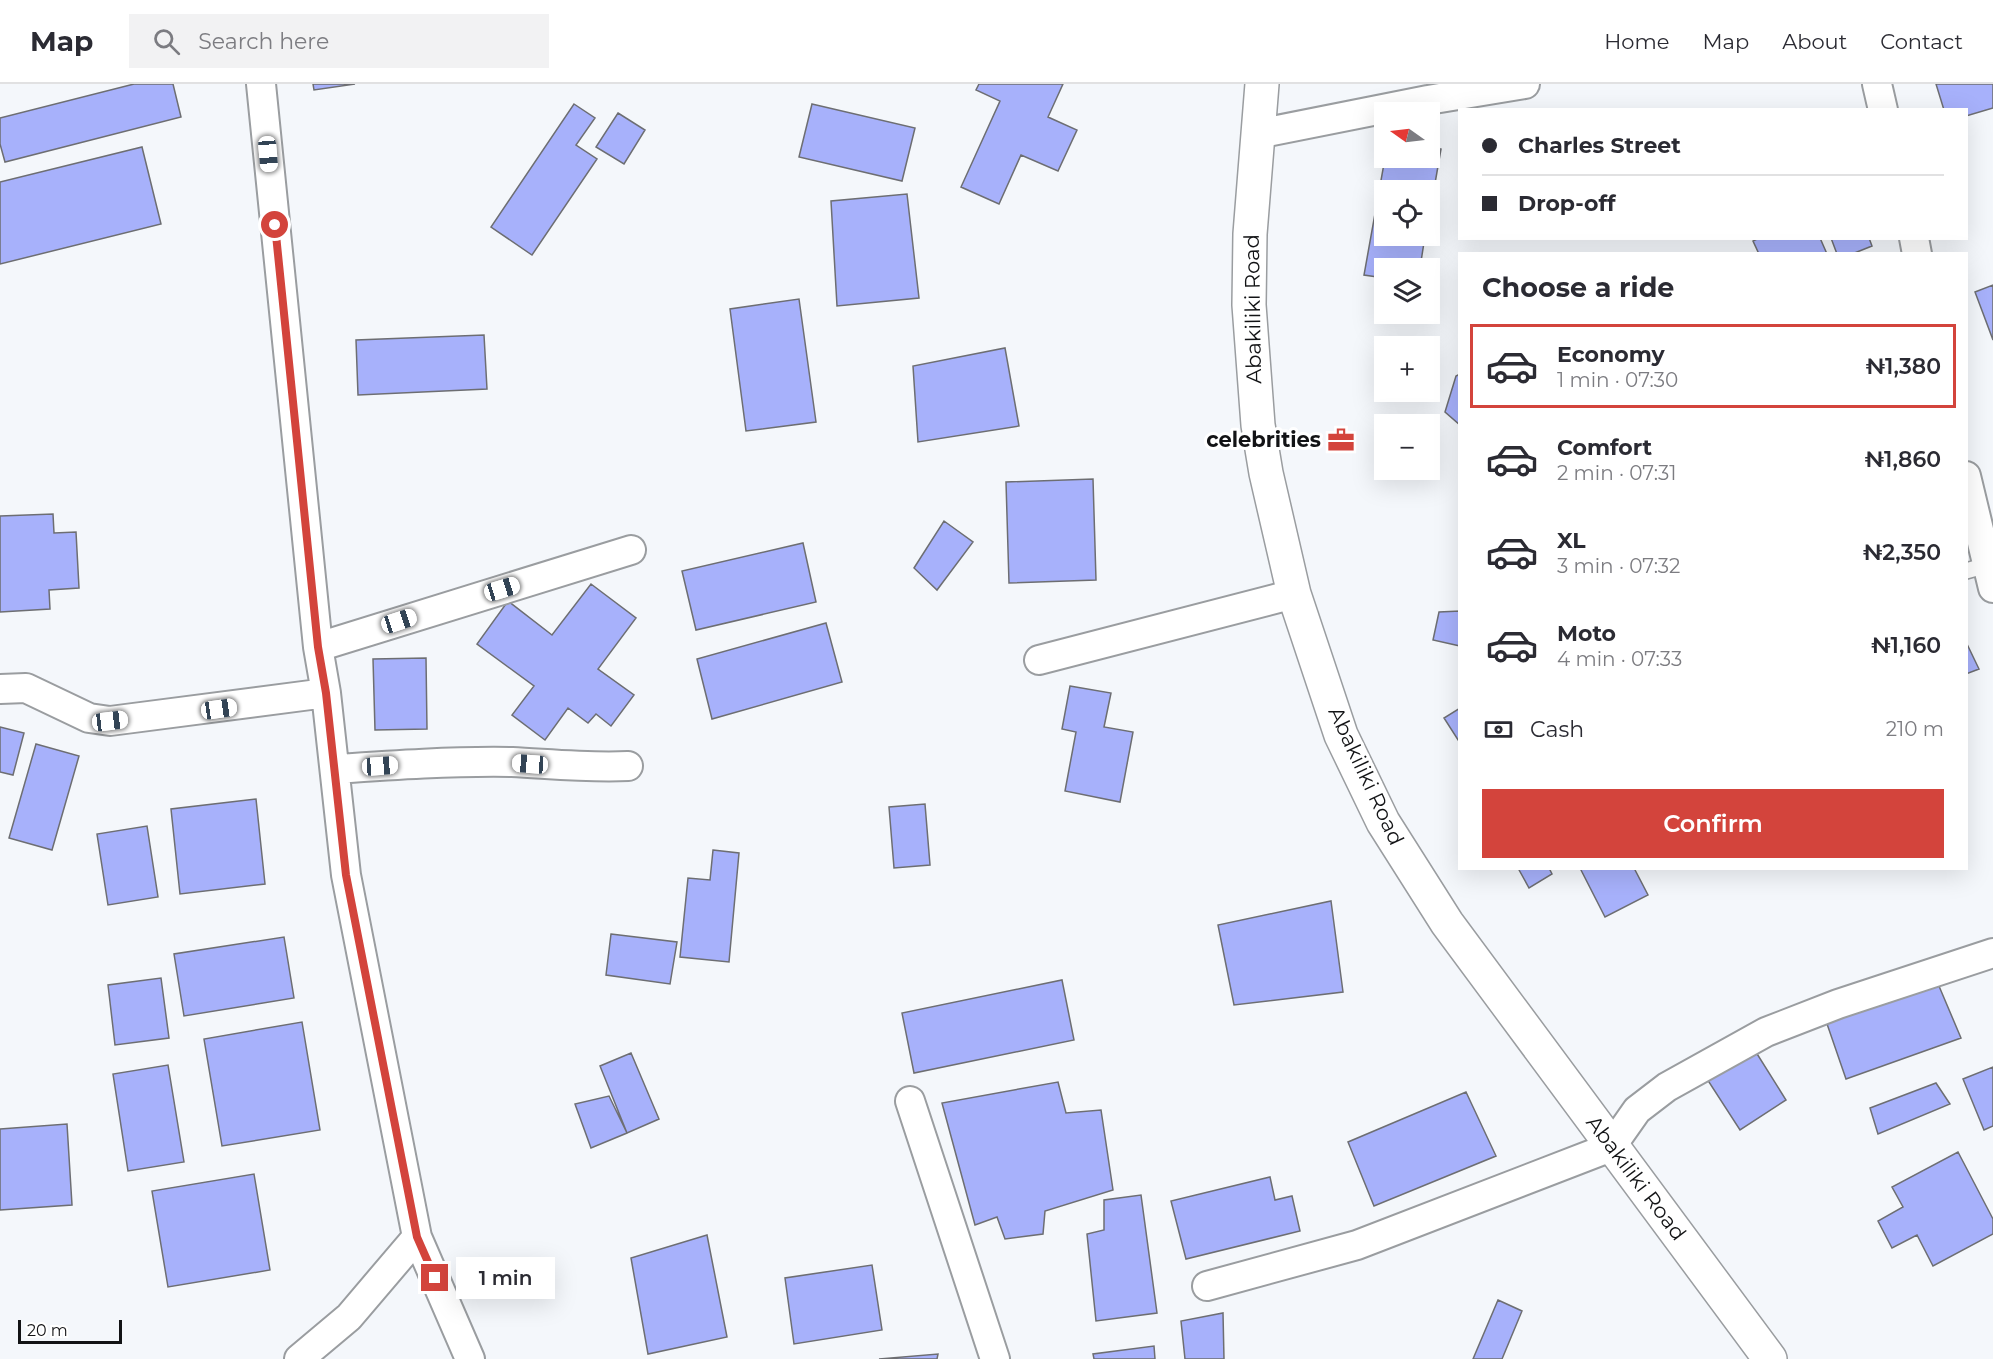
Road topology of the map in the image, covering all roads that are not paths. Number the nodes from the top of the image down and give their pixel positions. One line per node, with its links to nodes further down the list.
1 (261, 84): 11 (street)
2 (1262, 84): 6 (main road, Abakiliki Road)
3 (1525, 84): 6 (street)
4 (1876, 84): 5 (street)
5 (1882, 108)
6 (1257, 134): 10 (main road, Abakiliki Road)
7 (1968, 488): 9 (street)
8 (631, 550): 11 (street)
9 (1982, 575)
10 (1294, 594): 12 (street); 19 (main road, Abakiliki Road)
11 (318, 647): 14 (street)
12 (1039, 660)
13 (0, 689): 14 (street)
14 (326, 693): 16 (street)
15 (628, 766): 16 (street)
16 (336, 769): 20 (street)
17 (1993, 953): 19 (street)
18 (910, 1101): 24 (street)
19 (1611, 1147): 21 (street); 25 (main road, Abakiliki Road)
20 (417, 1237): 22 (street); 23 (street)
21 (1207, 1286)
22 (299, 1359)
23 (470, 1359)
24 (995, 1359)
25 (1770, 1359)

